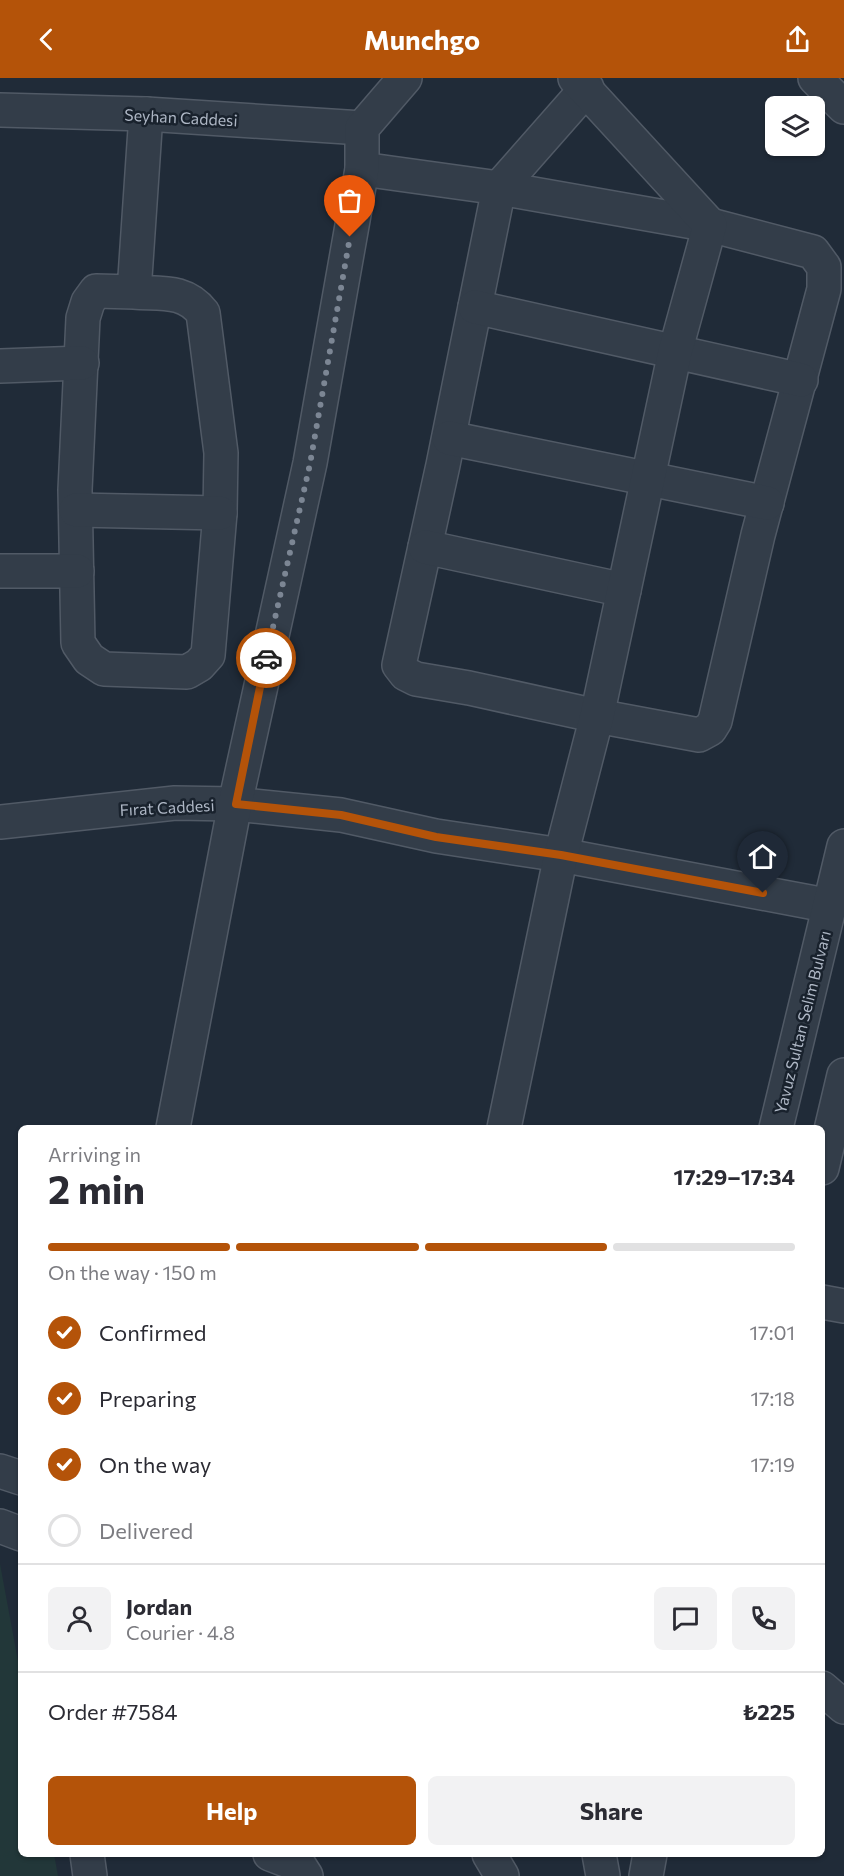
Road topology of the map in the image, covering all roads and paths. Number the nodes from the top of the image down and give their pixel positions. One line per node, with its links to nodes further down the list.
1 (405, 78): 7 (street)
2 (815, 78): 4 (street)
3 (581, 83): 9 (street); 10 (street)
4 (844, 107)
5 (0, 110): 6 (street, Seyhan Caddesi)
6 (146, 114): 7 (street, Seyhan Caddesi); 11 (street)
7 (362, 128): 8 (street)
8 (362, 169): 9 (street); 27 (street)
9 (500, 188): 10 (street); 12 (street)
10 (710, 225): 13 (street); 16 (street)
11 (134, 292): 14 (street); 21 (street)
12 (475, 307): 13 (street); 17 (street)
13 (675, 352): 16 (street); 18 (street)
14 (82, 363): 15 (street); 20 (street)
15 (0, 366)
16 (801, 380): 19 (street)
17 (448, 438): 18 (street); 22 (street)
18 (648, 478): 19 (street); 25 (street)
19 (767, 503): 26 (street)
20 (76, 510): 21 (street); 24 (street)
21 (220, 513): 24 (street)
22 (425, 547): 25 (street); 26 (street)
23 (0, 571): 24 (street)
24 (77, 571)
25 (624, 590): 26 (street)
26 (597, 716): 30 (street)
27 (236, 804): 28 (street, Fırat Caddesi); 30 (street, Fırat Caddesi); 33 (street)
28 (0, 822)
29 (844, 846): 31 (street, Yavuz Sultan Selim Bulvarı)
30 (561, 855): 31 (street, Fırat Caddesi); 34 (street)
31 (831, 906): 35 (street, Yavuz Sultan Selim Bulvarı)
32 (844, 1075): 36 (street)
33 (174, 1125)
34 (505, 1125)
35 (777, 1125)
36 (825, 1155)
37 (825, 1303): 38 (street)
38 (844, 1306)
39 (0, 1471): 40 (street)
40 (18, 1477)
41 (0, 1526): 42 (street)
42 (18, 1533)
43 (87, 1857): 47 (street)
44 (491, 1857): 48 (street)
45 (600, 1857): 49 (street)
46 (649, 1857): 50 (street)
47 (90, 1876)
48 (502, 1876)
49 (603, 1876)
50 (646, 1876)

